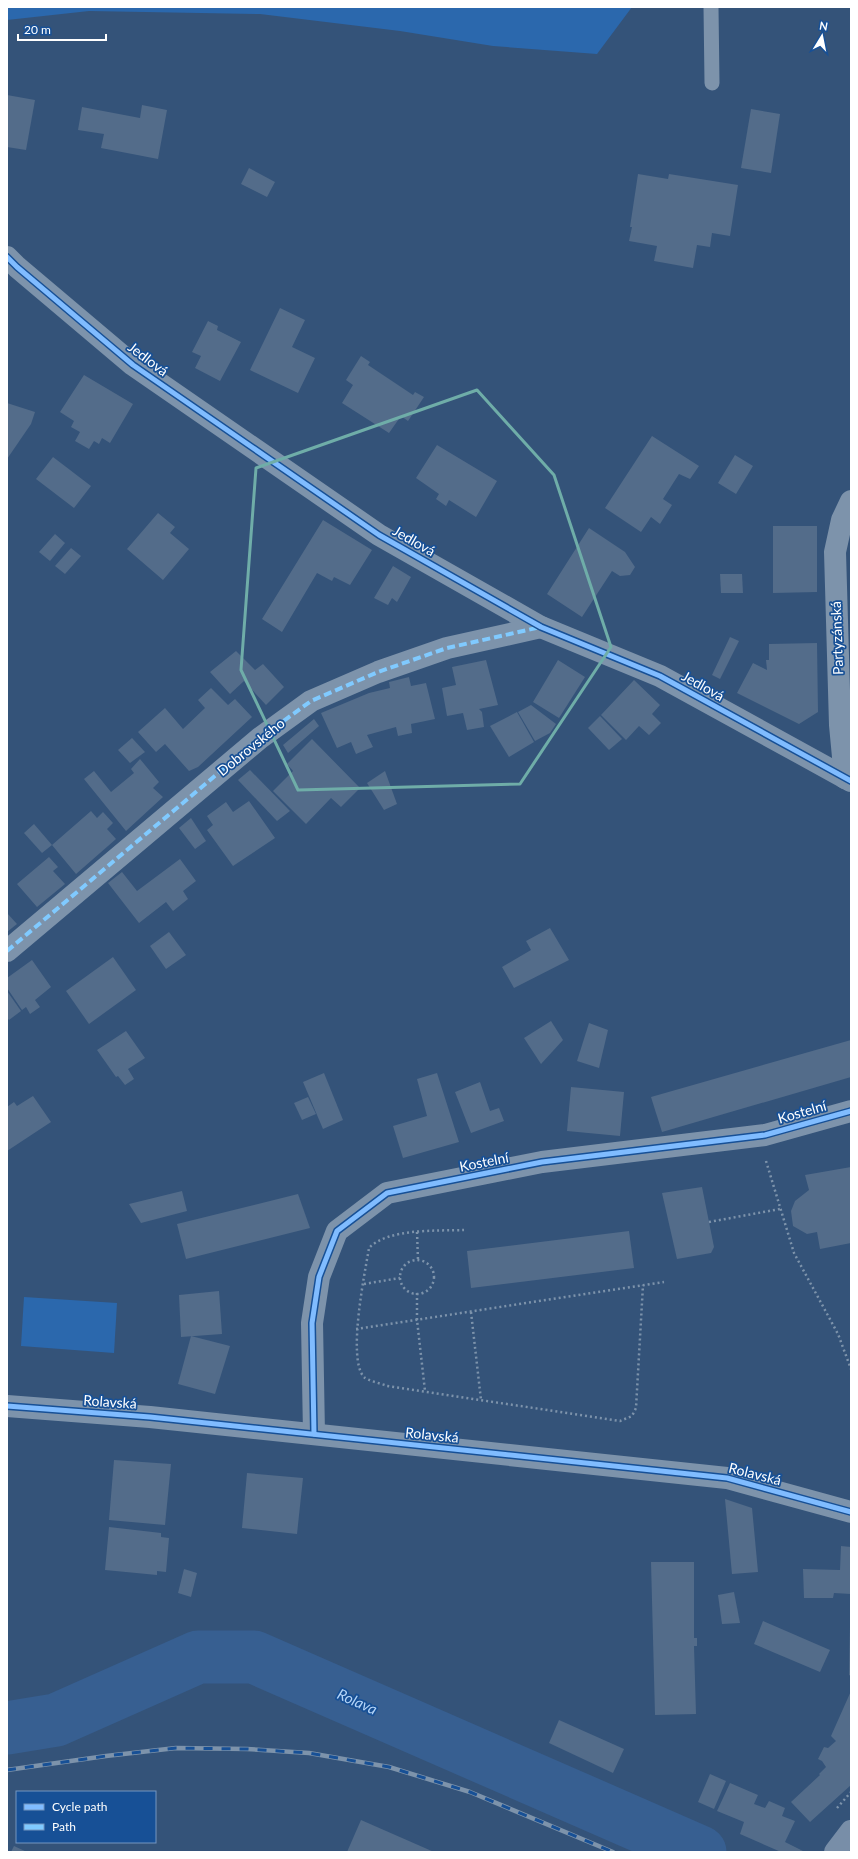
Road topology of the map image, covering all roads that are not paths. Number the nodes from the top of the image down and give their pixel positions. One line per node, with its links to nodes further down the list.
1 (711, 7): 2 (lane)
2 (712, 83)
3 (7, 257): 5 (street, Jedlová)
4 (851, 501): 6 (street, Partyzánská)
5 (541, 627): 6 (street, Jedlová); 7 (street, Dobrovského)
6 (848, 780)
7 (7, 951)
8 (851, 1111): 10 (street, Kostelní)
9 (7, 1406): 10 (street, Rolavská)
10 (314, 1434): 11 (street, Rolavská)
11 (851, 1512)
12 (851, 1831): 13 (main road)
13 (835, 1852)

